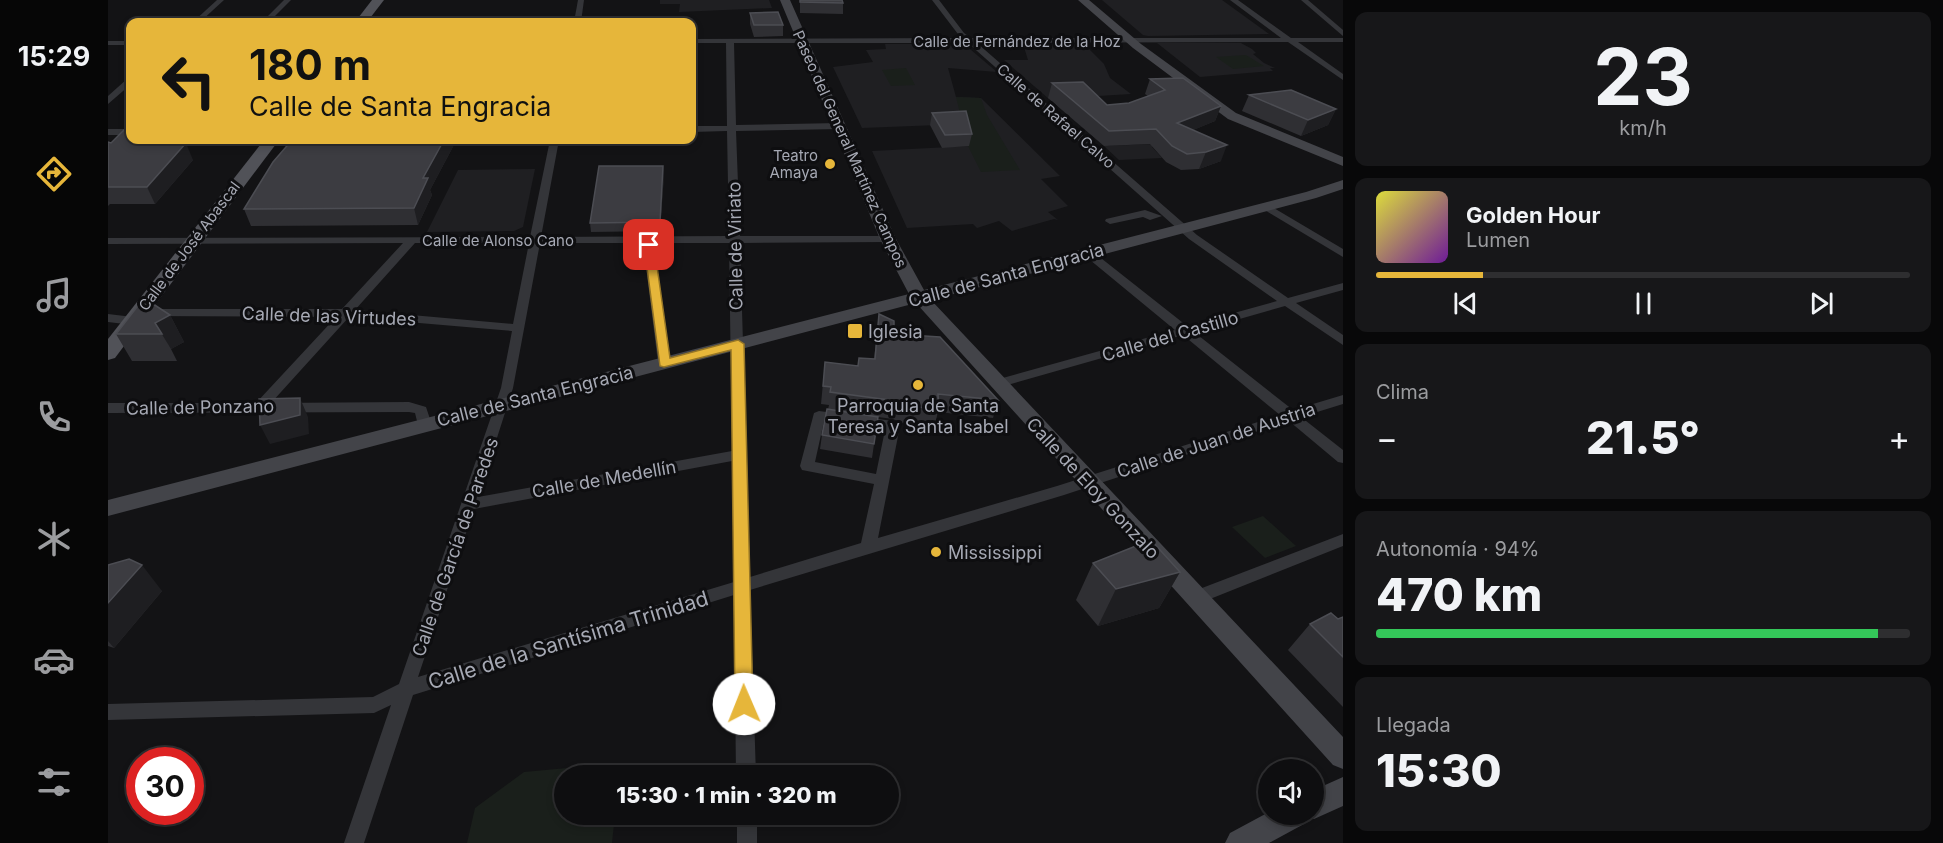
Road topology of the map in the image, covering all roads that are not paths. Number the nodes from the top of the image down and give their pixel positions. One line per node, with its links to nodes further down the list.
1 (221, 0): 10 (street)
2 (288, 0): 11 (street)
3 (378, 0): 12 (main road)
4 (581, 0): 13 (street)
5 (785, 0): 20 (main road, Paseo del General Martínez Campos)
6 (935, 0): 21 (street, Calle de Rafael Calvo)
7 (1083, 0): 15 (main road)
8 (1233, 0): 16 (street)
9 (1304, 0): 14 (street)
10 (201, 18)
11 (269, 18)
12 (364, 18)
13 (578, 18)
14 (1343, 34)
15 (1130, 40): 16 (street, Calle de Fernández de la Hoz); 21 (street, Calle de Fernández de la Hoz); 34 (main road)
16 (1291, 40): 17 (street, Calle de Fernández de la Hoz); 24 (street)
17 (1343, 40)
18 (696, 41): 19 (street, Calle de Fernández de la Hoz)
19 (730, 41): 20 (street, Calle de Fernández de la Hoz); 29 (street, Calle de Viriato)
20 (803, 41): 21 (street, Calle de Fernández de la Hoz); 27 (main road, Paseo del General Martínez Campos)
21 (970, 41): 43 (street, Calle de Rafael Calvo)
22 (108, 43): 23 (street)
23 (126, 43)
24 (1343, 78)
25 (126, 85): 26 (street)
26 (108, 101)
27 (839, 126): 29 (street); 44 (main road, Paseo del General Martínez Campos)
28 (696, 129): 29 (street)
29 (732, 129): 48 (street, Calle de Viriato)
30 (108, 132): 31 (street)
31 (126, 132)
32 (268, 144): 50 (main road, Calle de José Abascal)
33 (553, 144): 46 (street, Calle de García de Paredes)
34 (1318, 154): 35 (main road); 36 (main road)
35 (1343, 162)
36 (1343, 177)
37 (1343, 184): 38 (main road, Calle de Santa Engracia)
38 (1311, 195): 39 (main road, Calle de Santa Engracia); 40 (main road, Calle de Santa Engracia)
39 (1343, 196)
40 (1267, 207): 43 (main road, Calle de Santa Engracia); 52 (street)
41 (1157, 216): 42 (street)
42 (1110, 221)
43 (1182, 228): 51 (main road, Calle de Santa Engracia); 55 (street, Calle de Rafael Calvo)
44 (888, 239): 48 (street, Calle de Alonso Cano); 54 (main road, Paseo del General Martínez Campos)
45 (412, 240): 46 (street, Calle de Alonso Cano); 50 (street, Calle de Alonso Cano); 56 (street)
46 (534, 240): 47 (street, Calle de Alonso Cano); 59 (street, Calle de García de Paredes)
47 (648, 240): 48 (street, Calle de Alonso Cano); 64 (street)
48 (735, 240): 62 (street, Calle de Viriato)
49 (108, 241): 50 (street, Calle de Alonso Cano)
50 (194, 241): 57 (main road, Calle de José Abascal)
51 (1088, 253): 54 (main road, Calle de Santa Engracia); 60 (street)
52 (1343, 254)
53 (1343, 286): 55 (street, Calle del Castillo)
54 (919, 297): 62 (main road, Calle de Santa Engracia); 65 (main road, Calle de Eloy Gonzalo)
55 (1286, 303): 60 (street, Calle del Castillo); 61 (street, Calle de Rafael Calvo)
56 (346, 313): 57 (street, Calle de las Virtudes); 59 (street, Calle de las Virtudes); 67 (street)
57 (136, 316): 58 (street, Calle de las Virtudes); 63 (main road, Calle de José Abascal)
58 (108, 318)
59 (517, 328): 68 (street, Calle de García de Paredes)
60 (1186, 332): 65 (street, Calle del Castillo); 70 (street)
61 (1343, 341)
62 (738, 344): 64 (main road, Calle de Santa Engracia); 72 (street, Calle de Viriato)
63 (108, 352)
64 (664, 363): 68 (main road, Calle de Santa Engracia)
65 (997, 384): 75 (main road, Calle de Eloy Gonzalo)
66 (1343, 399): 70 (street, Calle de Juan de Austria)
67 (261, 406): 69 (street, Calle de Ponzano); 71 (street, Calle de Ponzano)
68 (501, 406): 71 (main road, Calle de Santa Engracia); 76 (street, Calle de García de Paredes)
69 (108, 408)
70 (1292, 417): 73 (street); 75 (street, Calle de Juan de Austria)
71 (425, 425): 77 (main road, Calle de Santa Engracia)
72 (740, 455): 76 (street, Calle de Medellín); 80 (street, Calle de Viriato)
73 (1343, 458)
74 (881, 480): 74 (street); 79 (street)
75 (1088, 482): 79 (street, Calle de la Santísima Trinidad); 81 (main road, Calle de Eloy Gonzalo)
76 (469, 504): 82 (street, Calle de García de Paredes)
77 (108, 508)
78 (1343, 540): 81 (street)
79 (868, 547): 80 (street, Calle de la Santísima Trinidad)
80 (741, 587): 82 (street, Calle de la Santísima Trinidad); 85 (street, Calle de Viriato)
81 (1195, 598): 84 (main road, Calle de Eloy Gonzalo)
82 (407, 689): 83 (street, Calle de la Santísima Trinidad); 90 (street, Calle de García de Paredes)
83 (108, 712)
84 (1343, 756)
85 (746, 765)
86 (1343, 791): 87 (main road)
87 (1324, 800)
88 (747, 825): 91 (street)
89 (1274, 825): 92 (main road)
90 (354, 843)
91 (747, 843)
92 (1240, 843)

